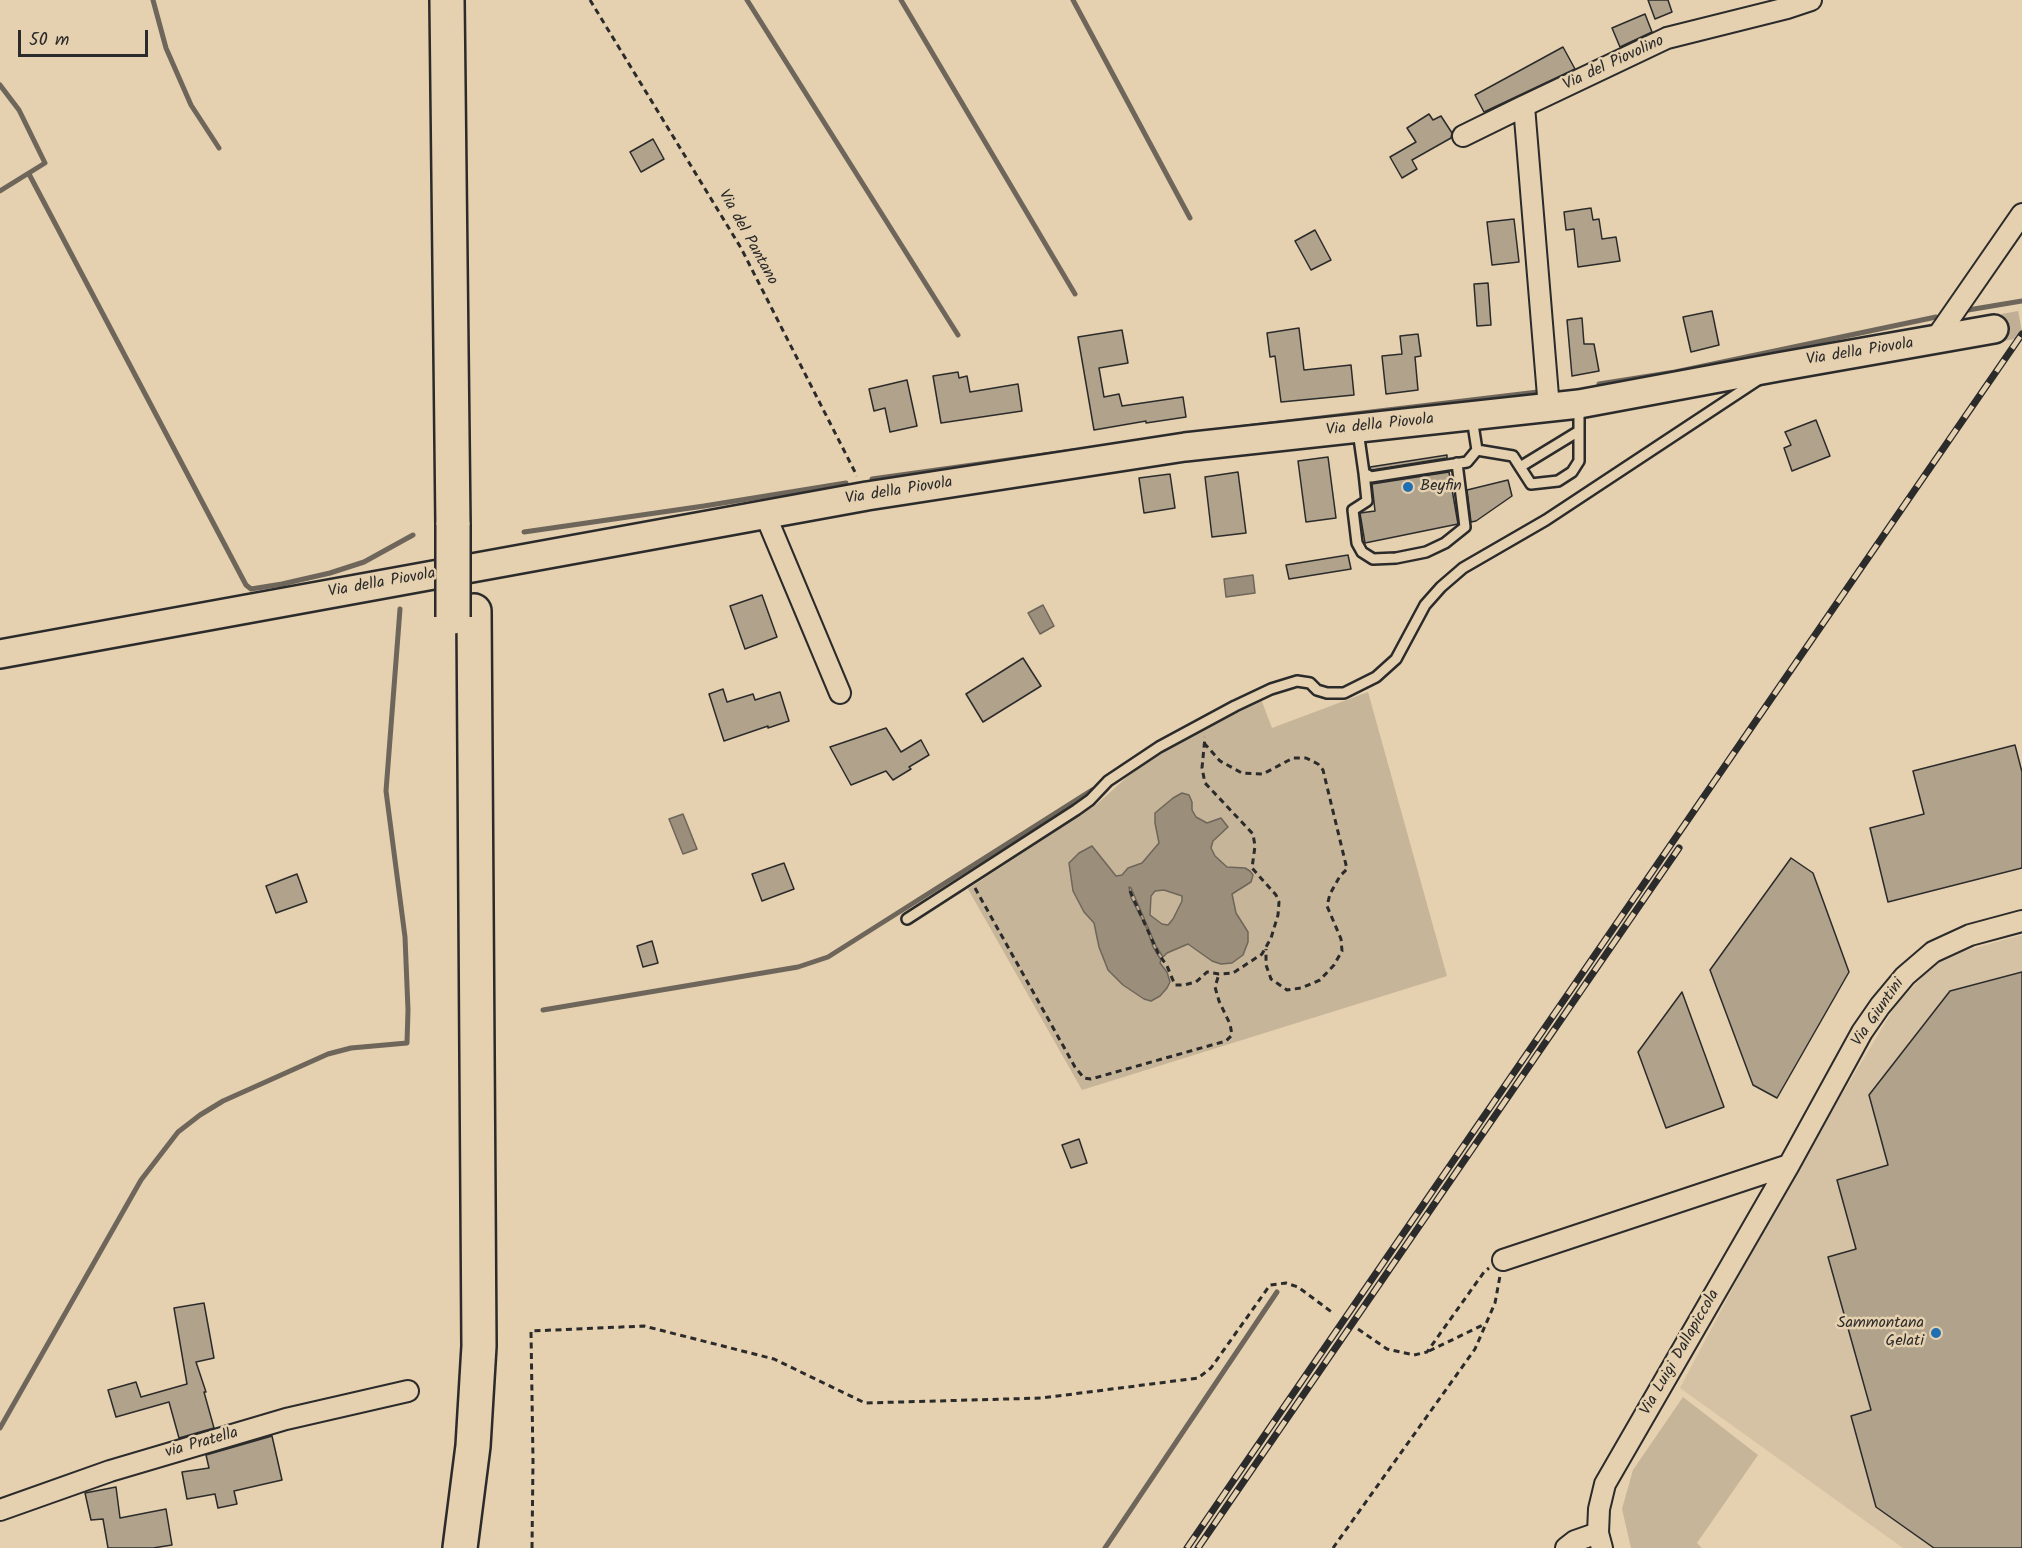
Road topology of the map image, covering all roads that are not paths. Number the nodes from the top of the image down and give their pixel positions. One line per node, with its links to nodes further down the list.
1 (447, 0): 20 (highway)
2 (467, 0): 20 (highway)
3 (1811, 0): 4 (street, Via del Piovolino)
4 (1524, 106): 5 (street, Via del Piovolino); 11 (street)
5 (1463, 136)
6 (2022, 214): 8 (street)
7 (1994, 329): 8 (street, Via della Piovola)
8 (1934, 341): 9 (street, Via della Piovola)
9 (1778, 367): 10 (street, Via della Piovola); 24 (lane)
10 (1579, 404): 11 (street, Via della Piovola); 14 (lane)
11 (1549, 408): 12 (street, Via della Piovola)
12 (1472, 416): 13 (street, Via della Piovola); 15 (lane)
13 (1358, 428): 18 (lane); 19 (street, Via della Piovola)
14 (1579, 431): 17 (lane); 17 (lane)
15 (1477, 450): 16 (lane); 17 (lane)
16 (1457, 463): 18 (lane); 18 (lane)
17 (1520, 467)
18 (1364, 473)
19 (765, 514): 22 (street, Via della Piovola); 23 (street)
20 (464, 524): 21 (highway)
21 (464, 614): 31 (highway); 32 (highway)
22 (0, 654)
23 (840, 693)
24 (906, 919)
25 (2022, 921): 26 (street, Via Giuntini)
26 (1789, 1165): 27 (street); 30 (street, Via Luigi Dallapiccola)
27 (1503, 1260)
28 (408, 1391): 29 (street, via Pratella)
29 (0, 1510)
30 (1600, 1541): 33 (street)
31 (438, 1548)
32 (460, 1548)
33 (1566, 1548)

